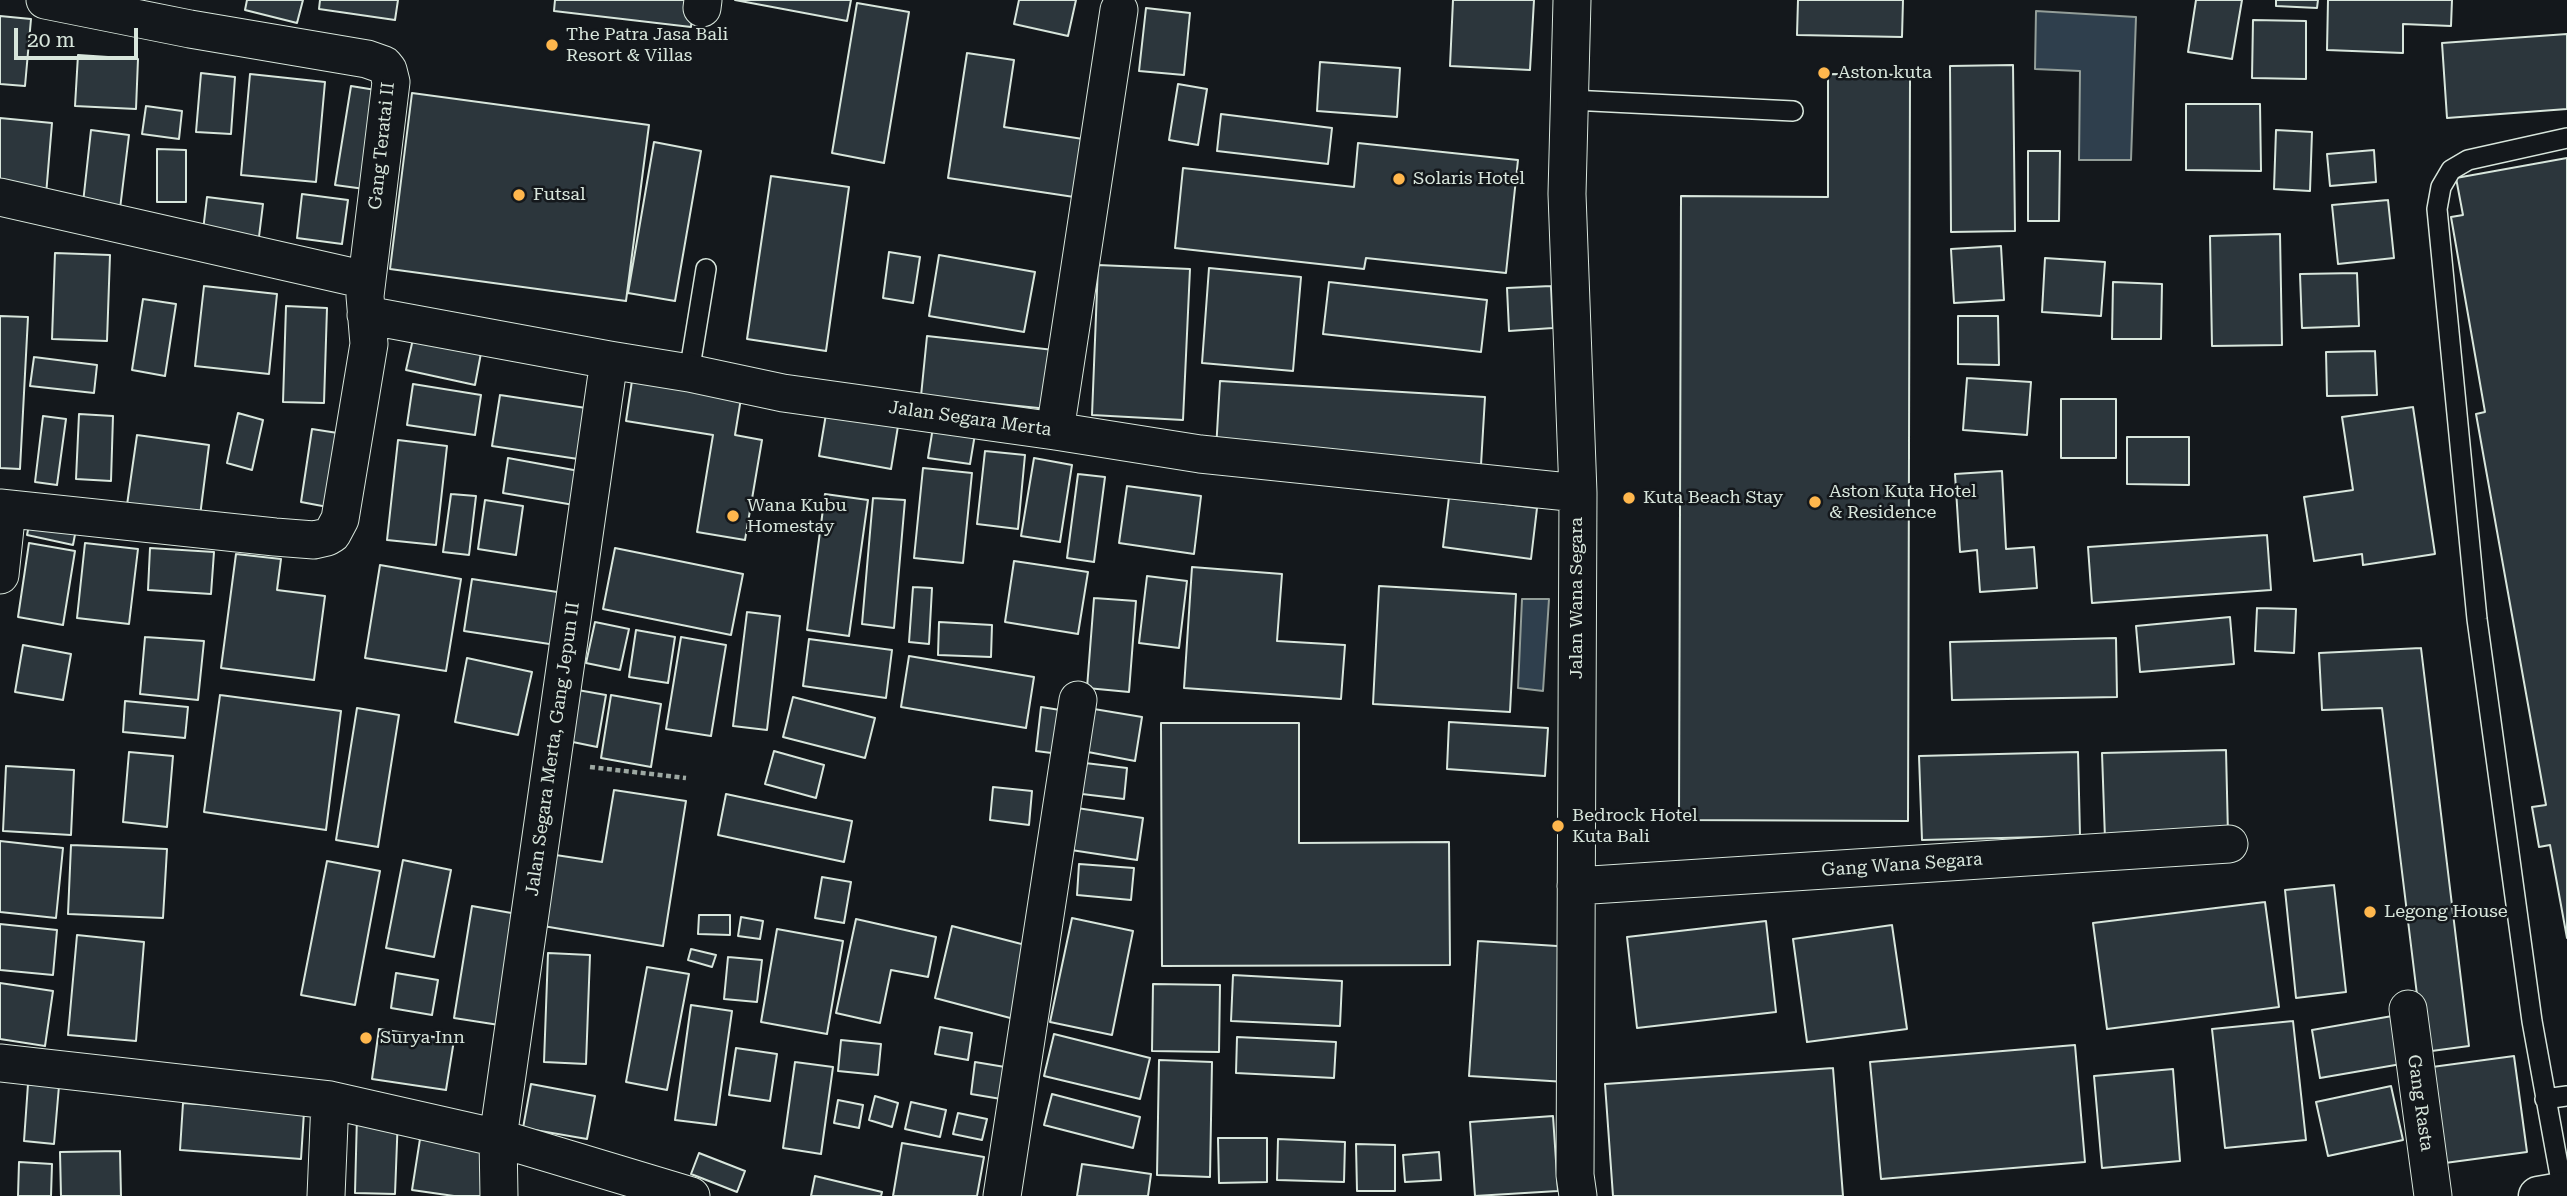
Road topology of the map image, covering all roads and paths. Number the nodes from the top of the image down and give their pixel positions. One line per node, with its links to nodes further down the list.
1 (45, 0): 9 (street, Gang Teratai II)
2 (1572, 0): 4 (street, Jalan Wana Segara)
3 (1119, 10): 12 (street)
4 (1571, 100): 5 (lane); 13 (street, Jalan Wana Segara)
5 (1793, 111)
6 (2567, 138): 25 (lane)
7 (0, 197): 9 (street)
8 (706, 269): 11 (lane)
9 (366, 298): 10 (street, Jalan Segara Merta); 14 (street)
10 (609, 360): 11 (street, Jalan Segara Merta); 17 (street, Jalan Segara Merta, Gang Jepun II)
11 (689, 373): 12 (street, Jalan Segara Merta)
12 (1055, 431): 13 (street, Jalan Segara Merta)
13 (1578, 493): 20 (street, Jalan Wana Segara)
14 (4, 509): 15 (street)
15 (0, 575)
16 (1078, 700): 31 (street)
17 (551, 763): 18 (path); 26 (street, Jalan Segara Merta, Gang Jepun II)
18 (686, 778)
19 (2229, 844): 20 (street, Gang Wana Segara)
20 (1576, 886): 32 (street, Jalan Wana Segara)
21 (2408, 1009): 33 (street, Gang Rasta)
22 (0, 1063): 24 (street)
23 (2567, 1096): 25 (lane)
24 (330, 1100): 26 (street); 28 (street)
25 (2545, 1100): 27 (lane)
26 (498, 1138): 29 (street, Jalan Segara Merta, Gang Jepun II); 30 (street)
27 (2556, 1193)
28 (326, 1196)
29 (499, 1196)
30 (691, 1196)
31 (1002, 1196)
32 (1578, 1196)
33 (2433, 1196)

